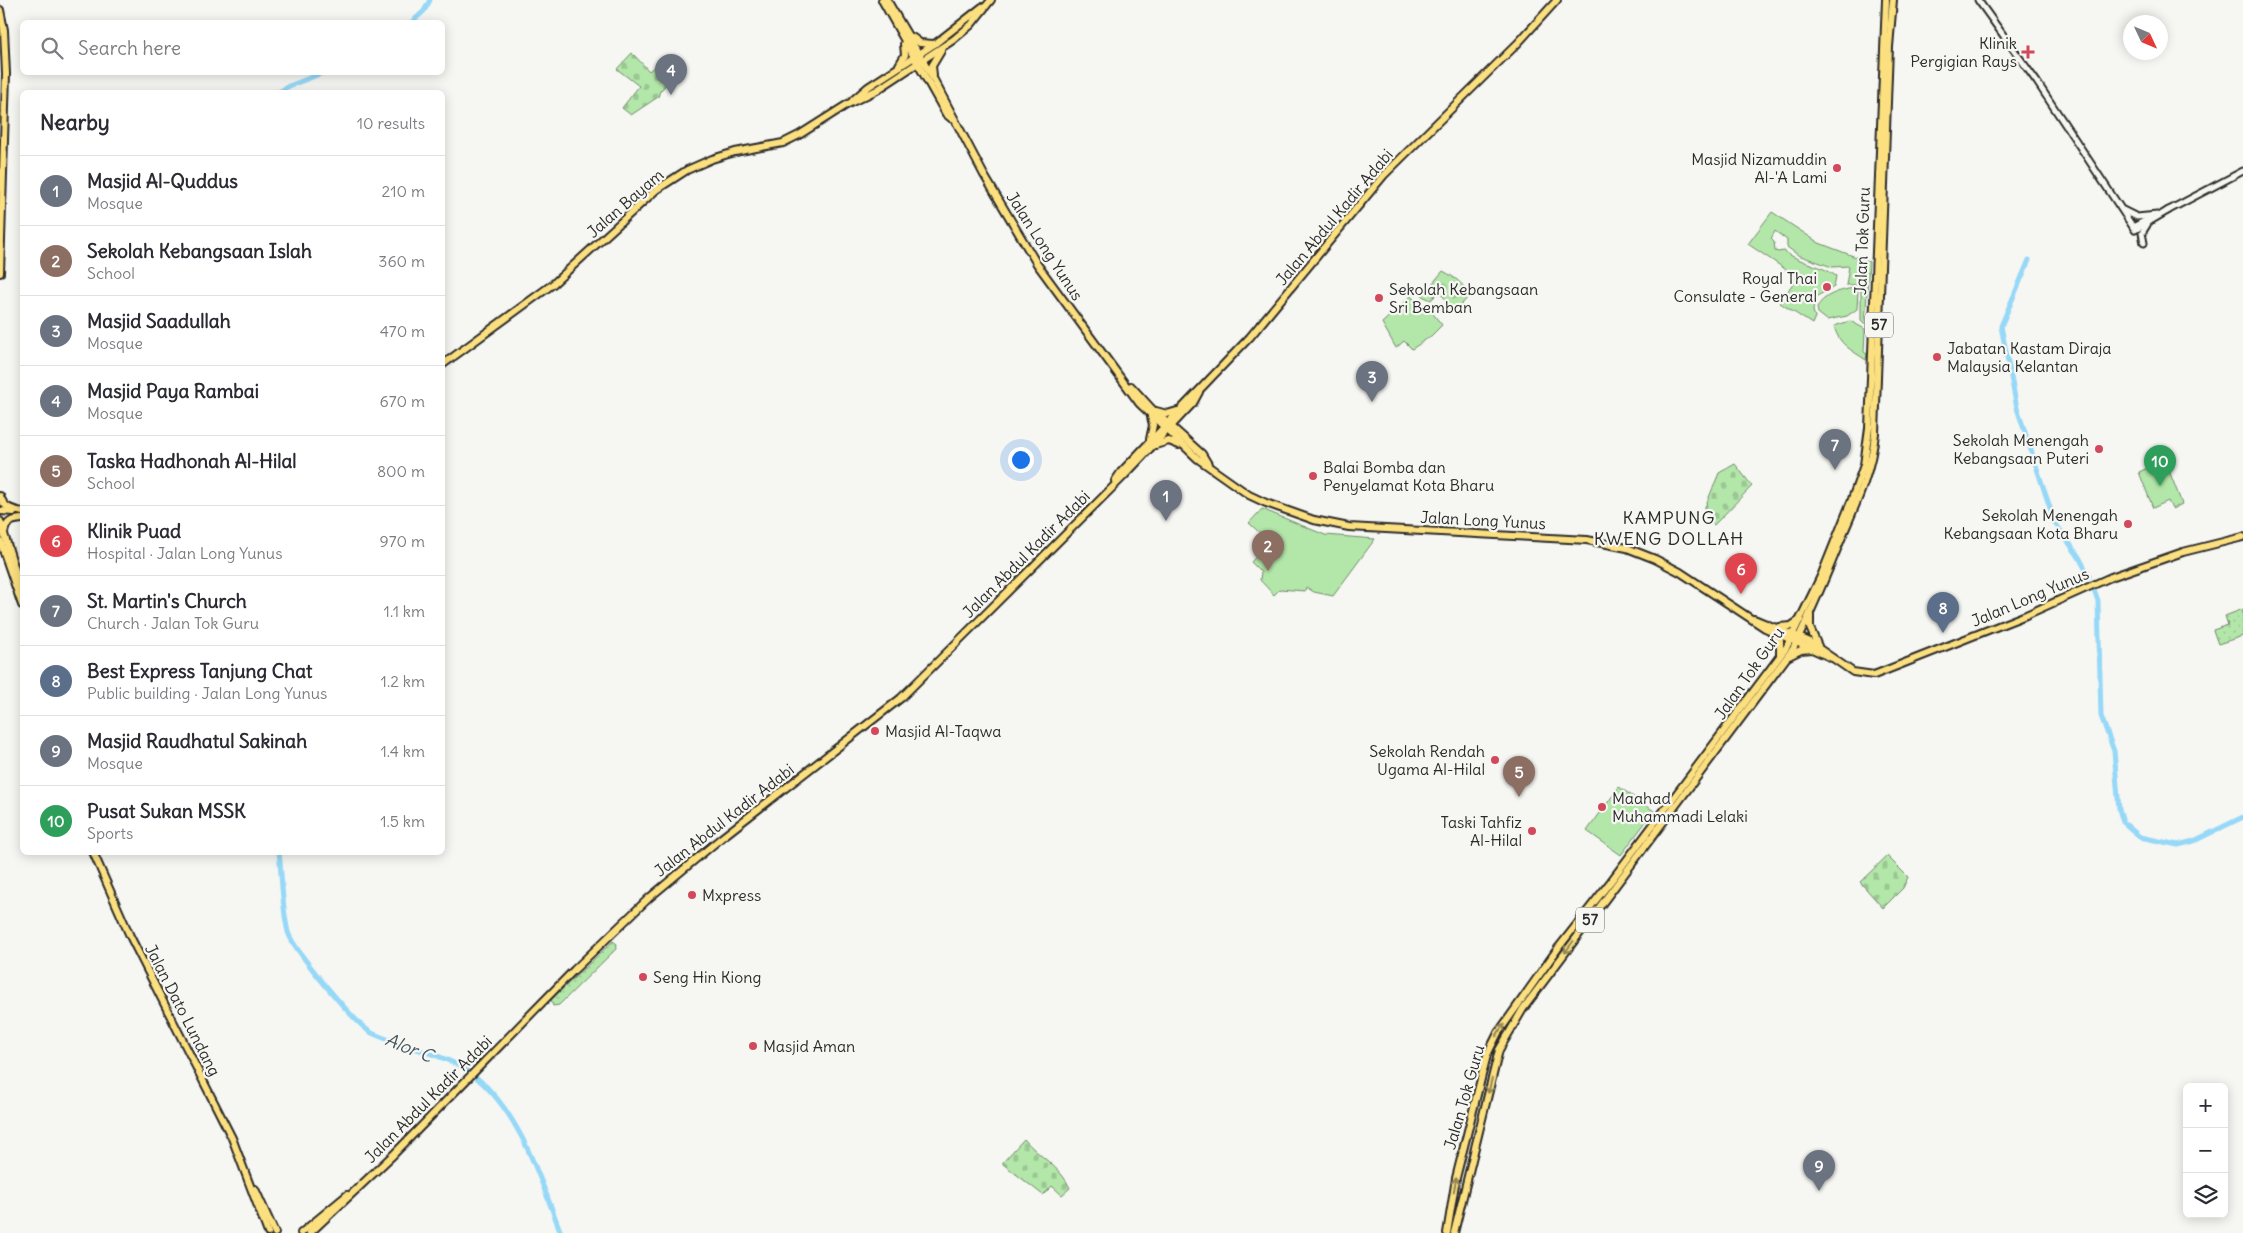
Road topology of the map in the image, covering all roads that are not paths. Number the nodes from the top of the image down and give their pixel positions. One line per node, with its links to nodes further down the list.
1 (882, 0): 9 (main road, Jalan Long Yunus)
2 (887, 0): 9 (main road, Jalan Long Yunus)
3 (991, 0): 10 (main road, Jalan Bayam); 11 (main road, Jalan Bayam)
4 (1557, 0): 27 (main road, Jalan Abdul Kadir Adabi)
5 (1886, 0): 42 (main road, Jalan Tok Guru / 57)
6 (1893, 0): 42 (main road, Jalan Tok Guru / 57)
7 (1978, 0): 18 (street)
8 (0, 10): 24 (main road)
9 (903, 32): 10 (main road); 12 (main road, Jalan Long Yunus); 13 (main road)
10 (936, 43): 12 (main road, Jalan Bayam)
11 (945, 46): 12 (main road, Jalan Bayam); 15 (main road)
12 (918, 59): 13 (main road, Jalan Bayam); 14 (main road, Jalan Bayam); 15 (main road, Jalan Long Yunus)
13 (892, 71): 16 (main road, Jalan Bayam)
14 (906, 71): 15 (main road); 16 (main road, Jalan Bayam)
15 (931, 82): 26 (main road, Jalan Long Yunus)
16 (848, 104): 25 (main road, Jalan Bayam)
17 (2243, 171): 19 (street)
18 (2120, 208): 20 (street); 22 (street)
19 (2169, 210): 20 (street); 21 (street)
20 (2157, 214): 22 (street)
21 (2151, 222): 22 (street); 23 (street)
22 (2134, 229)
23 (2144, 244)
24 (0, 273)
25 (445, 363)
26 (1150, 412): 27 (main road); 28 (main road, Jalan Long Yunus); 29 (main road)
27 (1181, 412): 28 (main road, Jalan Abdul Kadir Adabi); 30 (main road)
28 (1167, 427): 29 (main road, Jalan Abdul Kadir Adabi); 30 (main road, Jalan Long Yunus)
29 (1149, 446): 30 (main road); 52 (main road, Jalan Abdul Kadir Adabi)
30 (1189, 447): 43 (main road, Jalan Long Yunus)
31 (0, 496): 33 (main road)
32 (0, 511): 34 (main road)
33 (20, 511)
34 (20, 512)
35 (0, 519): 36 (main road); 39 (main road)
36 (20, 519)
37 (20, 519): 39 (main road)
38 (2243, 537): 45 (main road, Jalan Long Yunus)
39 (2, 539): 40 (main road); 41 (main road)
40 (20, 587)
41 (20, 598)
42 (1807, 613): 43 (main road); 44 (main road, Jalan Tok Guru / 57); 45 (main road)
43 (1768, 626): 44 (main road, Jalan Long Yunus); 46 (main road)
44 (1795, 637): 45 (main road, Jalan Long Yunus); 46 (main road, Jalan Tok Guru / 57)
45 (1816, 648): 46 (main road)
46 (1781, 661): 48 (main road, Jalan Tok Guru / 57); 49 (main road, Jalan Tok Guru / 57)
47 (95, 855): 53 (main road, Jalan Dato Lundang)
48 (1584, 928): 49 (main road); 51 (main road, Jalan Tok Guru / 57, one-way to 51)
49 (1566, 937): 50 (main road, Jalan Tok Guru / 57, one-way to 49)
50 (1464, 1146): 51 (main road); 58 (main road, Jalan Tok Guru / 57, one-way to 50)
51 (1475, 1148): 59 (main road, Jalan Tok Guru / 57)
52 (361, 1186): 56 (main road, Jalan Abdul Kadir Adabi); 57 (main road, Jalan Abdul Kadir Adabi)
53 (268, 1230): 54 (main road, Jalan Dato Lundang); 55 (main road)
54 (275, 1233)
55 (280, 1233)
56 (302, 1233)
57 (310, 1233)
58 (1447, 1233)
59 (1454, 1233)

